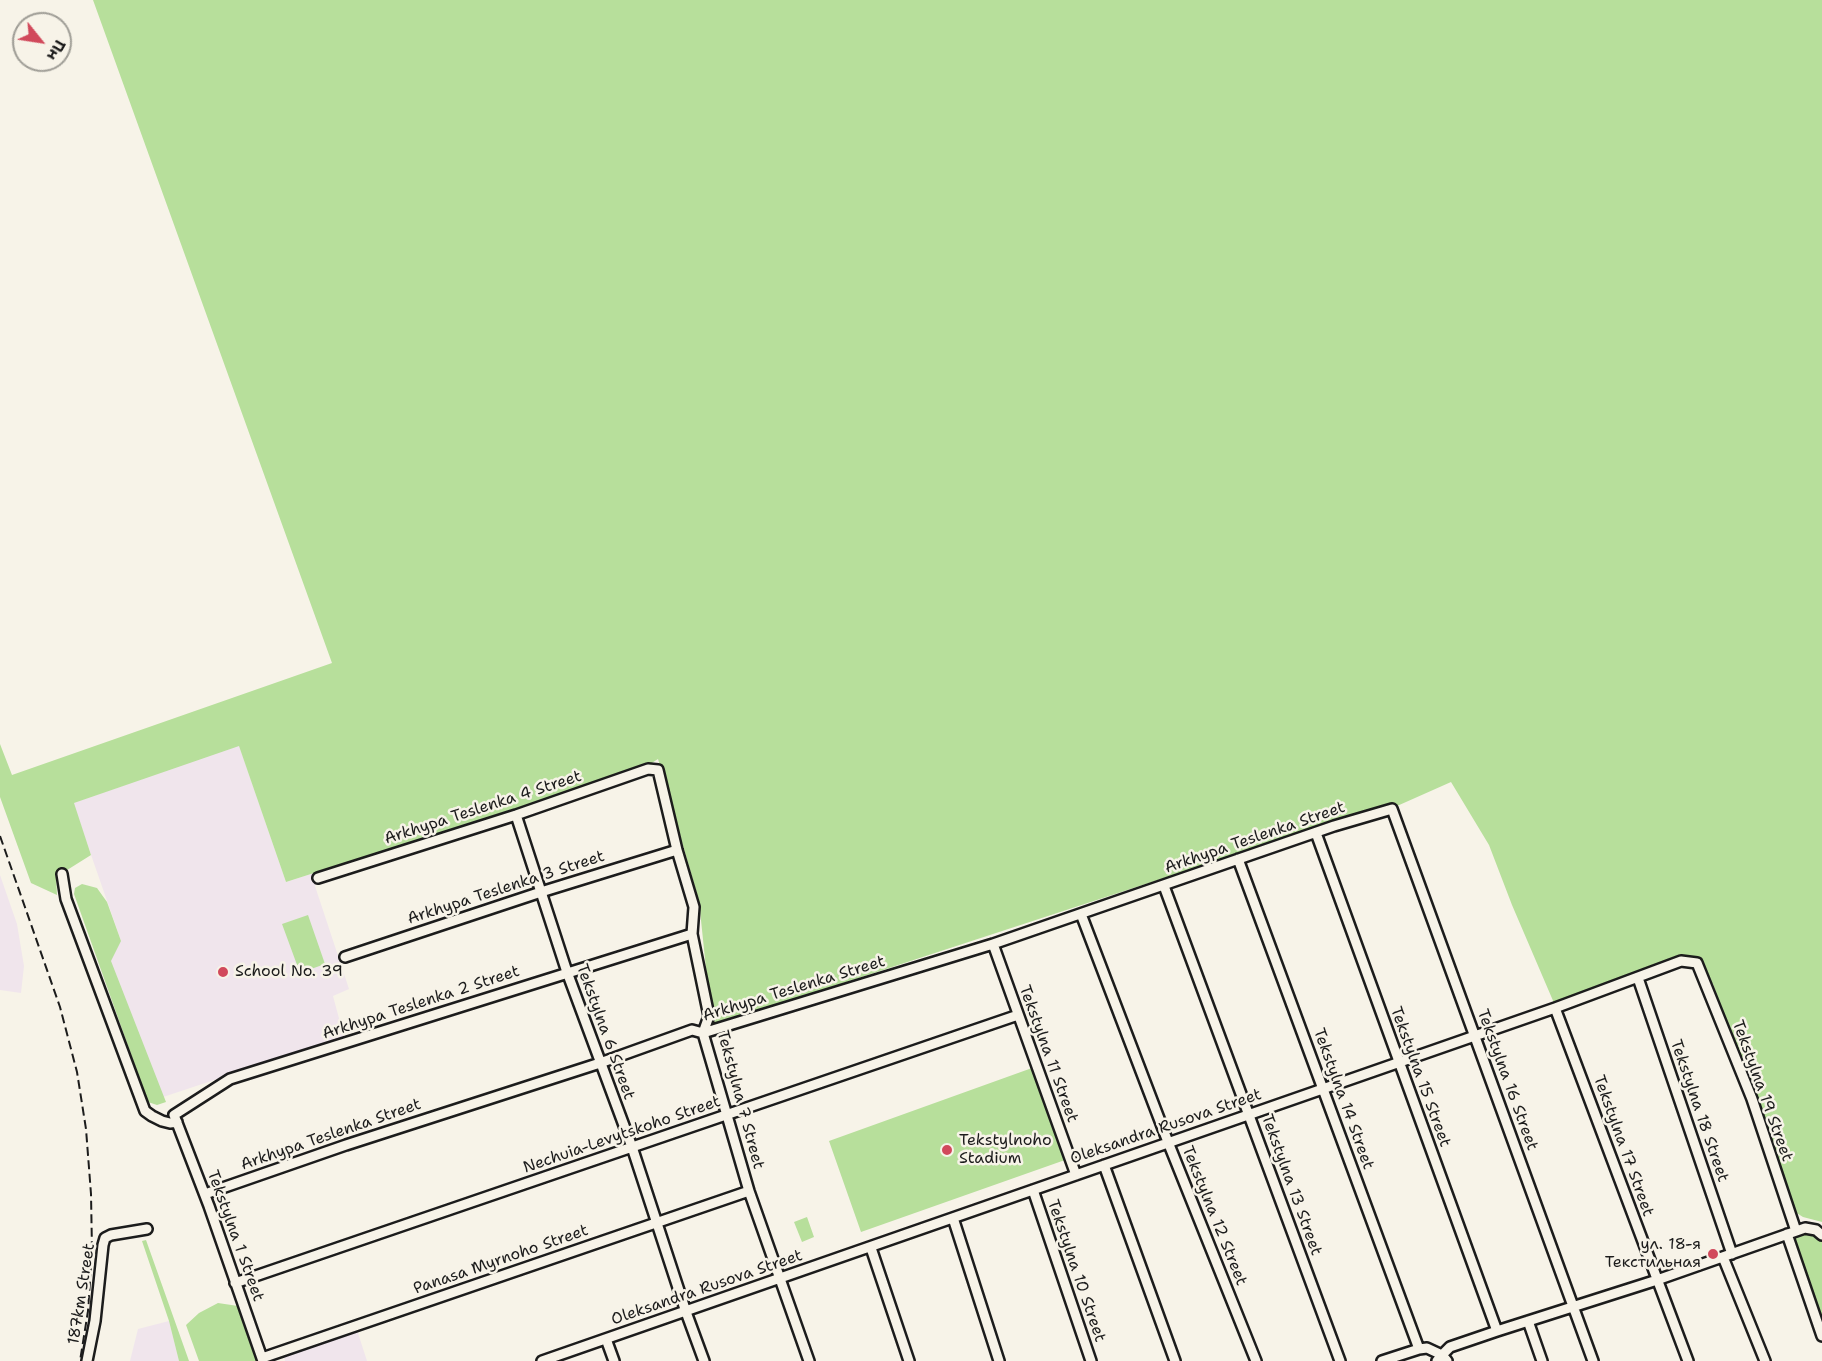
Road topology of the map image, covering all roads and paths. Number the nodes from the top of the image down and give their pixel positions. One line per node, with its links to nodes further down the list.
1 (658, 770): 3 (street, Arkhypa Teslenka 4 Street); 5 (street, Tekstylna 7 Street)
2 (1392, 809): 4 (street, Arkhypa Teslenka Street); 21 (street, Tekstylna 16 Street)
3 (516, 815): 8 (street, Arkhypa Teslenka 4 Street); 10 (street, Tekstylna 6 Street)
4 (1316, 833): 6 (street, Arkhypa Teslenka Street); 22 (street, Tekstylna 15 Street)
5 (677, 850): 10 (street, Arkhypa Teslenka 3 Street); 12 (street, Tekstylna 7 Street)
6 (1238, 860): 9 (street, Arkhypa Teslenka Street); 24 (street, Tekstylna 14 Street)
7 (62, 874): 27 (street)
8 (318, 878)
9 (1164, 886): 11 (street, Arkhypa Teslenka Street); 25 (street, Tekstylna 13 Street)
10 (541, 891): 14 (street, Arkhypa Teslenka 3 Street); 16 (street, Tekstylna 6 Street)
11 (1081, 914): 13 (street, Arkhypa Teslenka Street); 28 (street, Tekstylna 12 Street)
12 (692, 934): 16 (street, Arkhypa Teslenka 2 Street); 20 (street, Tekstylna 7 Street)
13 (993, 944): 19 (street, Tekstylna 11 Street); 20 (street, Arkhypa Teslenka Street)
14 (345, 957)
15 (1697, 963): 17 (street, Oleksandra Rusova Street); 38 (street, Tekstylna 19 Street)
16 (567, 972): 23 (street, Tekstylna 6 Street); 27 (street, Arkhypa Teslenka 2 Street)
17 (1638, 978): 18 (street, Oleksandra Rusova Street); 41 (street, Tekstylna 18 Street)
18 (1556, 1008): 21 (street, Oleksandra Rusova Street); 43 (street, Tekstylna 17 Street)
19 (1018, 1015): 26 (street, Nechuia-Levytskoho Street); 31 (street, Tekstylna 11 Street)
20 (703, 1033): 23 (street, Arkhypa Teslenka Street); 26 (street, Tekstylna 7 Street)
21 (1475, 1035): 22 (street, Oleksandra Rusova Street); 45 (street, Tekstylna 16 Street)
22 (1399, 1062): 24 (street, Oleksandra Rusova Street); 48 (street, Tekstylna 15 Street)
23 (600, 1063): 29 (street, Tekstylna 6 Street); 34 (street, Arkhypa Teslenka Street)
24 (1323, 1088): 25 (street, Oleksandra Rusova Street); 51 (street, Tekstylna 14 Street)
25 (1249, 1114): 28 (street, Oleksandra Rusova Street); 64 (street, Tekstylna 13 Street)
26 (727, 1116): 29 (street, Nechuia-Levytskoho Street); 33 (street, Tekstylna 7 Street)
27 (177, 1122): 34 (street, Tekstylna 1 Street)
28 (1168, 1142): 30 (street, Oleksandra Rusova Street); 63 (street, Tekstylna 12 Street)
29 (632, 1147): 36 (street, Tekstylna 6 Street); 44 (street, Nechuia-Levytskoho Street)
30 (1104, 1165): 31 (street, Oleksandra Rusova Street); 62 (street)
31 (1076, 1175): 32 (street, Oleksandra Rusova Street)
32 (1033, 1190): 35 (street, Oleksandra Rusova Street); 61 (street, Tekstylna 10 Street)
33 (749, 1191): 36 (street, Panasa Myrnoho Street); 42 (street, Tekstylna 7 Street)
34 (205, 1194): 44 (street, Tekstylna 1 Street)
35 (953, 1218): 40 (street, Oleksandra Rusova Street); 60 (street)
36 (657, 1222): 46 (street, Tekstylna 6 Street); 53 (street, Panasa Myrnoho Street)
37 (147, 1229): 54 (street, 187km Street)
38 (1791, 1233): 39 (street); 41 (street); 49 (street, Tekstylna 19 Street)
39 (1822, 1235)
40 (871, 1248): 42 (street, Oleksandra Rusova Street); 59 (street)
41 (1727, 1255): 43 (street); 69 (street, Tekstylna 18 Street)
42 (780, 1279): 46 (street, Oleksandra Rusova Street); 58 (street, Tekstylna 7 Street)
43 (1657, 1280): 45 (street); 68 (street, Tekstylna 17 Street)
44 (235, 1283): 53 (street, Tekstylna 1 Street)
45 (1573, 1306): 47 (street); 67 (street, Tekstylna 16 Street)
46 (686, 1312): 50 (street, Oleksandra Rusova Street); 57 (street, Tekstylna 6 Street)
47 (1528, 1321): 48 (street); 66 (street)
48 (1497, 1330): 52 (street)
49 (1822, 1335)
50 (606, 1339): 55 (street, Oleksandra Rusova Street); 56 (street)
51 (1419, 1349): 52 (street); 65 (street)
52 (1442, 1359)
53 (263, 1360)
54 (87, 1361)
55 (542, 1361)
56 (614, 1361)
57 (704, 1361)
58 (810, 1361)
59 (909, 1361)
60 (999, 1361)
61 (1090, 1361)
62 (1175, 1361)
63 (1256, 1361)
64 (1340, 1361)
65 (1382, 1361)
66 (1542, 1361)
67 (1593, 1361)
68 (1688, 1361)
69 (1765, 1361)

